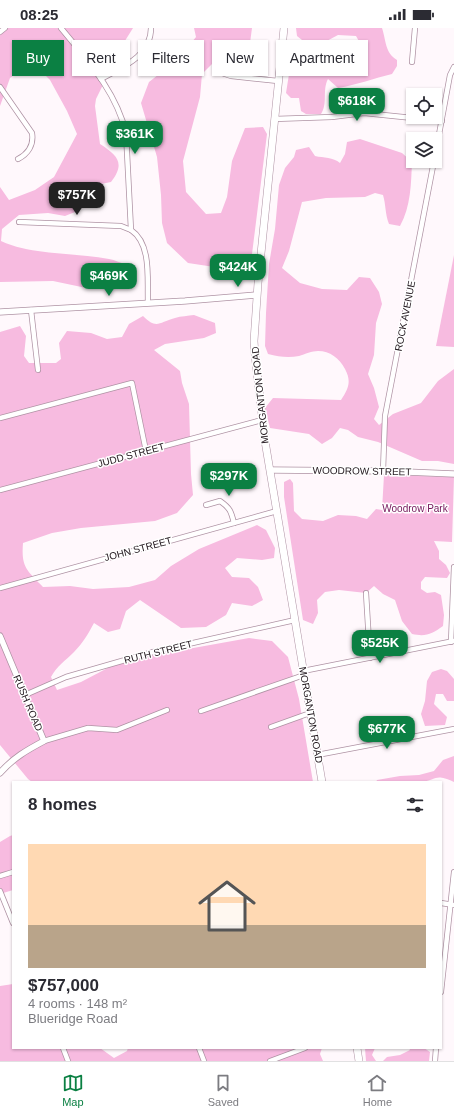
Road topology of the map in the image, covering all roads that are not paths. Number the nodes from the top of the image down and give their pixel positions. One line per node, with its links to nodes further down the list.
1 (5, 28): 6 (street)
2 (61, 28): 10 (street)
3 (151, 28): 10 (street)
4 (284, 28): 11 (main road, MORGANTON ROAD)
5 (415, 28): 7 (street)
6 (0, 32)
7 (412, 62)
8 (454, 67): 15 (street)
9 (235, 76): 11 (street)
10 (101, 79): 19 (street)
11 (278, 81): 14 (main road, MORGANTON ROAD)
12 (0, 87): 16 (street)
13 (406, 117): 14 (street)
14 (274, 119): 20 (main road, MORGANTON ROAD)
15 (442, 121)
16 (18, 159)
17 (433, 168): 29 (street, ROCK AVENUE)
18 (18, 222): 19 (street)
19 (130, 230): 21 (street)
20 (257, 296): 21 (street); 26 (main road, MORGANTON ROAD)
21 (148, 303): 22 (street)
22 (31, 310): 23 (street); 24 (street)
23 (0, 312)
24 (38, 370)
25 (0, 418): 27 (street)
26 (262, 420): 27 (street, JUDD STREET); 28 (main road, MORGANTON ROAD)
27 (146, 451): 31 (street, JUDD STREET)
28 (270, 470): 29 (street, WOODROW STREET); 33 (main road, MORGANTON ROAD)
29 (383, 471): 30 (street, WOODROW STREET)
30 (454, 474)
31 (0, 490)
32 (206, 505): 34 (street)
33 (277, 511): 34 (street, JOHN STREET); 38 (main road, MORGANTON ROAD)
34 (234, 523): 36 (street, JOHN STREET)
35 (454, 567): 40 (street)
36 (0, 588)
37 (366, 593): 41 (street)
38 (295, 620): 42 (main road, MORGANTON ROAD); 43 (street, RUTH STREET)
39 (0, 636): 43 (street, RUSH ROAD)
40 (452, 641): 41 (street)
41 (370, 658): 42 (street)
42 (303, 673): 45 (street); 46 (main road, MORGANTON ROAD)
43 (25, 695): 49 (street, RUSH ROAD)
44 (167, 710): 49 (street)
45 (201, 711)
46 (310, 713): 47 (street); 50 (main road, MORGANTON ROAD)
47 (271, 727)
48 (454, 731): 50 (street)
49 (44, 741): 52 (street, RUSH ROAD)
50 (318, 755): 54 (main road, MORGANTON ROAD)
51 (0, 763): 52 (street)
52 (6, 766): 53 (street, RUSH ROAD)
53 (0, 773)
54 (322, 781)
55 (12, 872): 57 (street)
56 (454, 872): 61 (street)
57 (0, 876)
58 (0, 891): 59 (street)
59 (2, 900): 62 (street)
60 (442, 903): 61 (street)
61 (452, 905): 63 (street)
62 (12, 921)
63 (442, 984)
64 (64, 1049): 69 (street)
65 (199, 1049): 70 (street)
66 (302, 1049): 71 (street)
67 (358, 1049): 72 (main road)
68 (436, 1049): 73 (street)
69 (68, 1061)
70 (204, 1061)
71 (270, 1061)
72 (359, 1061)
73 (435, 1061)

